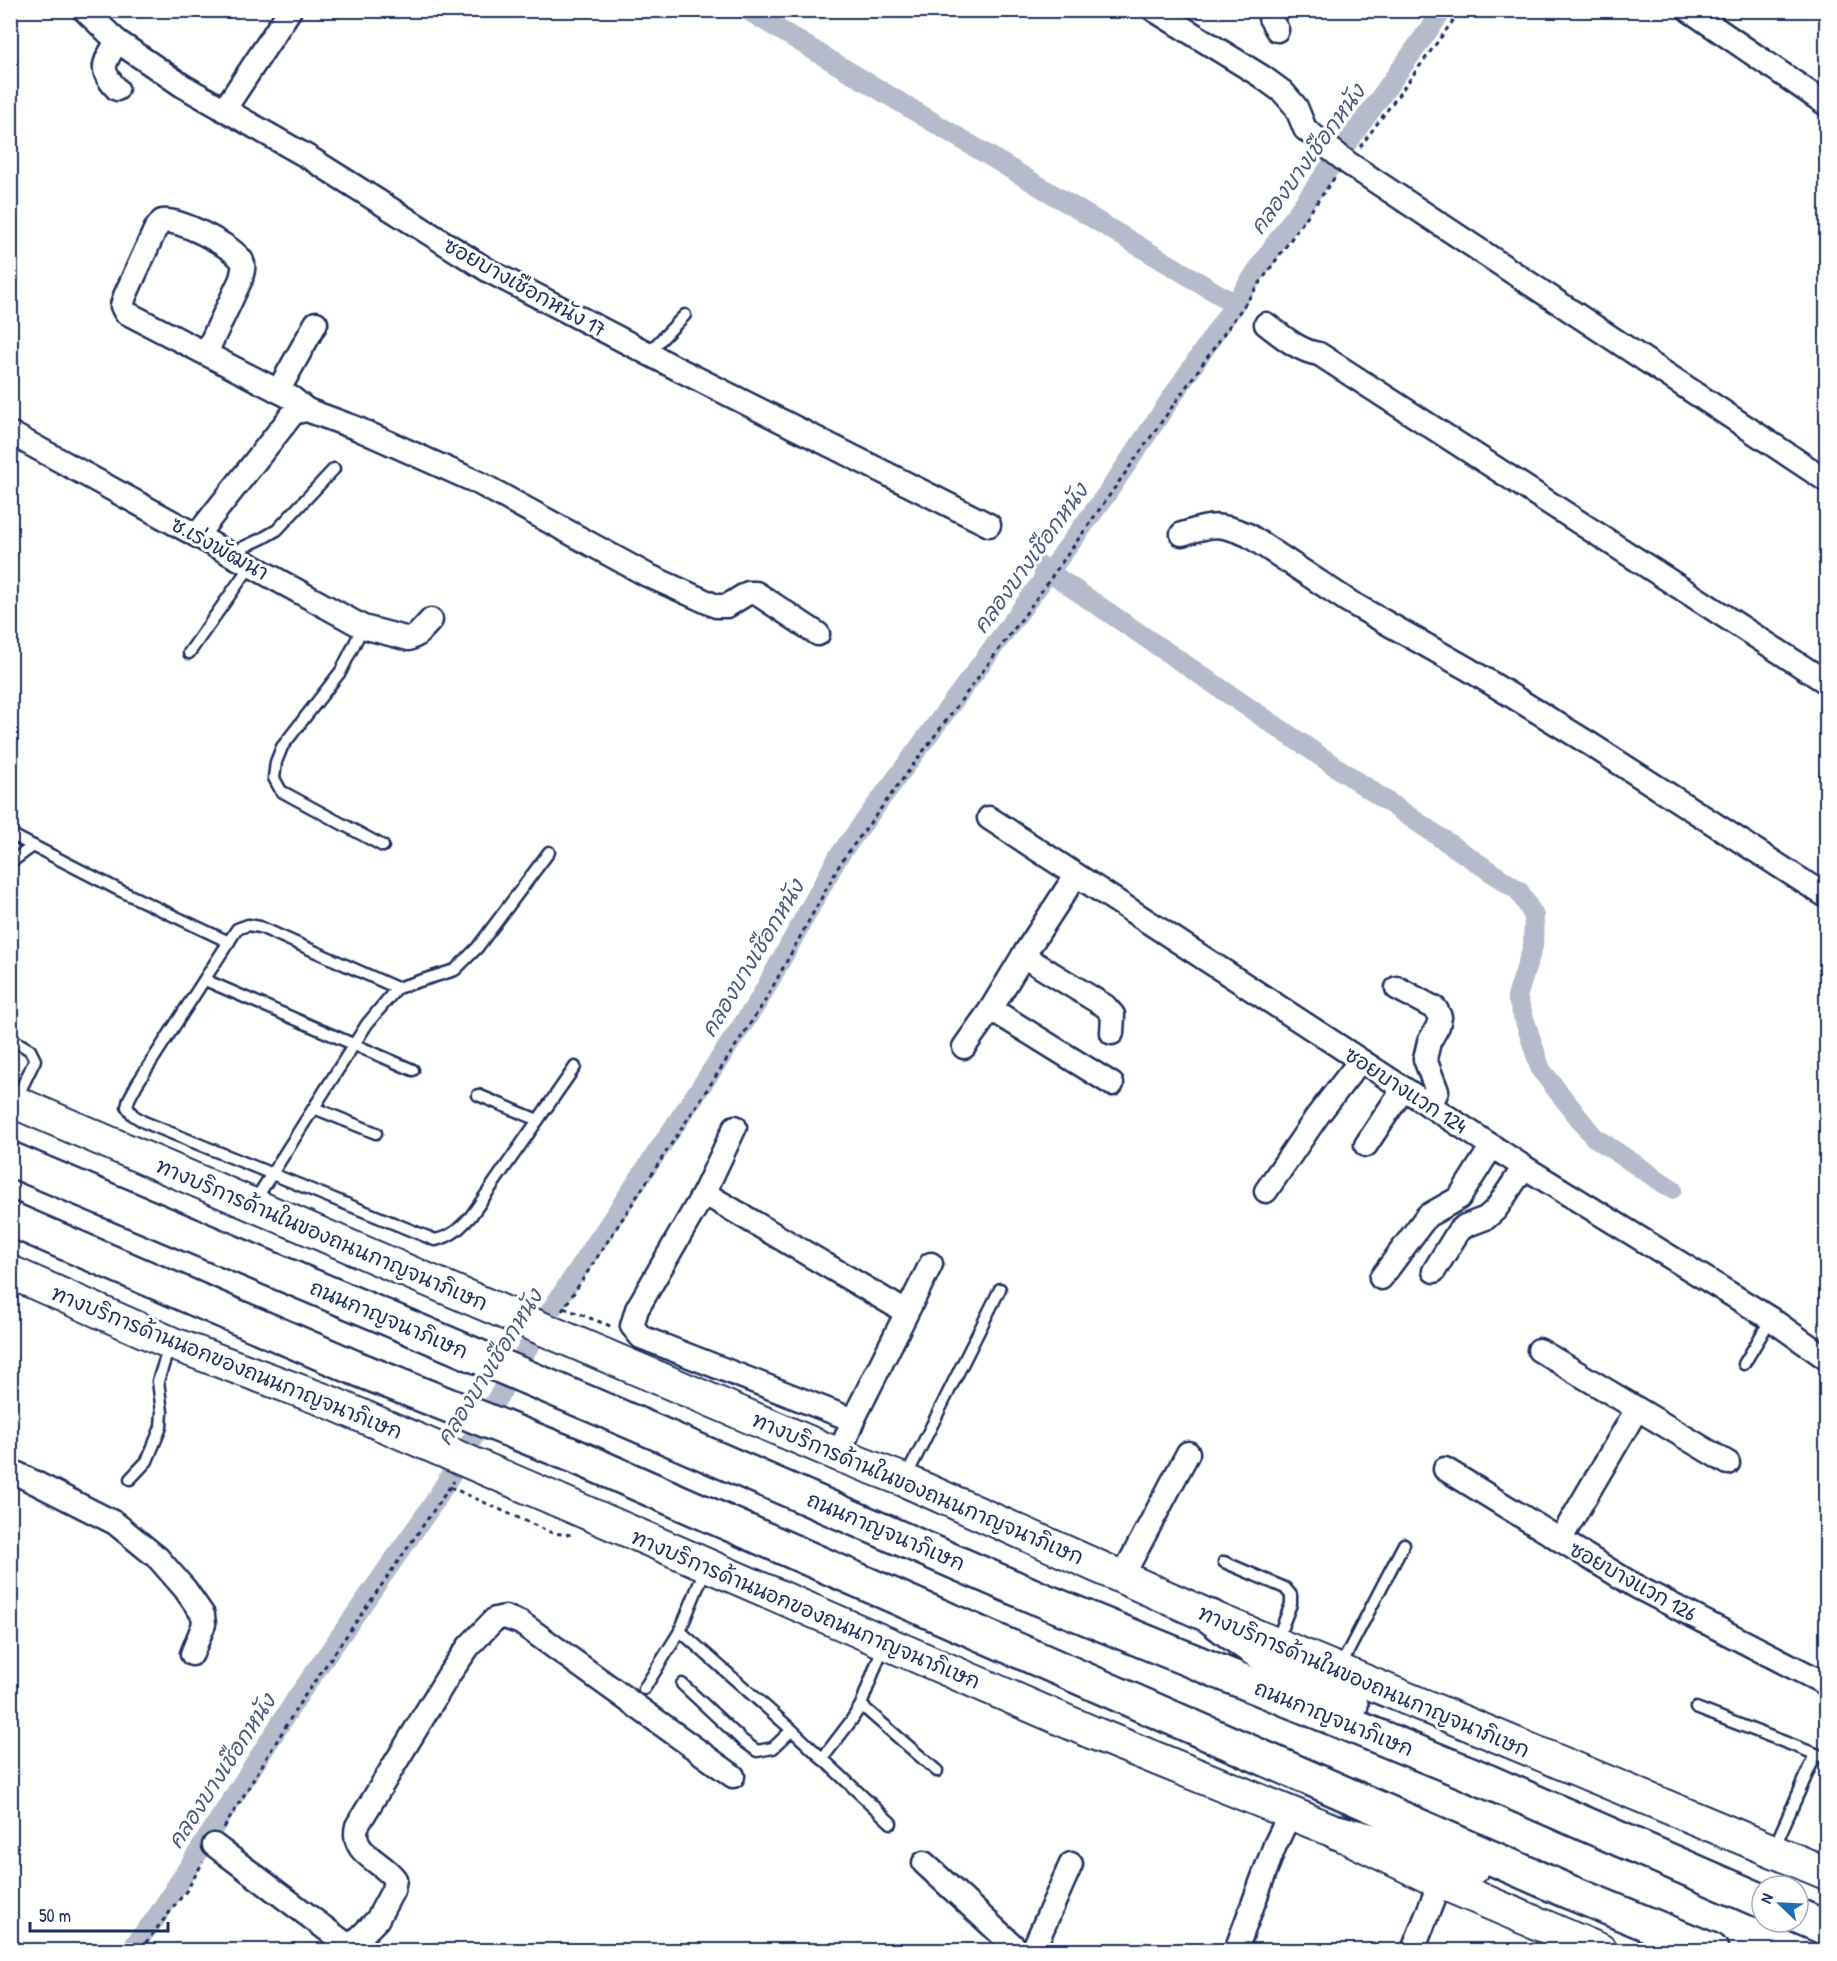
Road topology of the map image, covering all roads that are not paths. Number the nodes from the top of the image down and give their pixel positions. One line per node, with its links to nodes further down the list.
1 (84, 10): 5 (street, ซอยบางเชือกหนัง 17)
2 (290, 10): 8 (street)
3 (1154, 10): 18 (street)
4 (1689, 10): 7 (street)
5 (117, 40): 6 (street); 8 (street, ซอยบางเชือกหนัง 17)
6 (117, 89)
7 (1827, 104)
8 (224, 110): 13 (street, ซอยบางเชือกหนัง 17)
9 (685, 315): 13 (lane)
10 (316, 322): 14 (street)
11 (1266, 324): 28 (street)
12 (206, 353): 12 (street); 14 (street)
13 (648, 353): 19 (street, ซอยบางเชือกหนัง 17)
14 (278, 391): 15 (street)
15 (307, 410): 21 (street); 26 (street)
16 (10, 433): 21 (street, ซ.เร่งพัฒนา)
17 (334, 469): 22 (lane)
18 (1827, 480)
19 (989, 525)
20 (1182, 534): 36 (street)
21 (197, 535): 22 (street, ซ.เร่งพัฒนา)
22 (231, 554): 23 (street, ซ.เร่งพัฒนา)
23 (251, 565): 25 (street, ซ.เร่งพัฒนา); 27 (lane)
24 (430, 620): 25 (street, ซ.เร่งพัฒนา)
25 (363, 627): 32 (lane)
26 (818, 634)
27 (189, 652)
28 (1827, 682)
29 (989, 818): 35 (street, ซอยบางแวก 124)
30 (10, 834): 31 (lane)
31 (33, 846): 34 (lane); 37 (lane)
32 (383, 846)
33 (549, 852): 40 (lane)
34 (10, 863)
35 (1076, 875): 38 (street); 47 (street, ซอยบางแวก 124)
36 (1827, 896)
37 (229, 942): 39 (lane); 40 (lane)
38 (1023, 956): 42 (street); 43 (street)
39 (205, 980): 45 (lane); 63 (lane)
40 (397, 988): 45 (lane)
41 (1397, 988): 53 (street)
42 (991, 1009): 46 (street); 50 (street)
43 (1112, 1033)
44 (10, 1038): 55 (lane)
45 (355, 1046): 49 (lane); 54 (lane)
46 (964, 1047)
47 (1360, 1060): 51 (street, ซอยบางแวก 124); 64 (street)
48 (574, 1067): 56 (lane)
49 (413, 1070)
50 (1112, 1084)
51 (1403, 1089): 53 (street, ซอยบางแวก 124); 59 (street)
52 (478, 1095): 56 (lane)
53 (1430, 1106): 60 (street, ซอยบางแวก 124)
54 (314, 1108): 58 (lane); 63 (lane)
55 (18, 1109): 66 (main road, ทางบริการด้านในของถนนกาญจนาภิเษก)
56 (538, 1120): 63 (lane)
57 (735, 1127): 65 (street)
58 (376, 1133)
59 (1366, 1145)
60 (1492, 1146): 62 (street, ซอยบางแวก 124); 72 (street)
61 (10, 1159): 110 (highway, ถนนกาญจนาภิเษก, bridge)
62 (1524, 1167): 70 (street); 76 (street, ซอยบางแวก 124)
63 (272, 1173): 66 (lane)
64 (1266, 1191)
65 (704, 1193): 75 (street); 82 (street)
66 (252, 1205): 84 (main road, ทางบริการด้านในของถนนกาญจนาภิเษก, bridge)
67 (10, 1219): 121 (highway, bridge)
68 (10, 1255): 74 (main road)
69 (931, 1264): 75 (street)
70 (1434, 1271)
71 (10, 1272): 74 (main road, ทางบริการด้านนอกของถนนกาญจนาภิเษก)
72 (1381, 1278)
73 (1000, 1289): 89 (lane)
74 (98, 1309): 77 (main road, ทางบริการด้านนอกของถนนกาญจนาภิเษก)
75 (906, 1312): 82 (street)
76 (1771, 1320): 79 (street, ซอยบางแวก 124); 80 (lane)
77 (171, 1343): 88 (lane); 93 (main road, ทางบริการด้านนอกของถนนกาญจนาภิเษก, bridge)
78 (1539, 1350): 81 (street)
79 (1827, 1358)
80 (1744, 1364)
81 (1637, 1409): 85 (street); 90 (street)
82 (853, 1420): 84 (street)
83 (1188, 1453): 94 (street)
84 (839, 1455): 89 (main road, ทางบริการด้านในของถนนกาญจนาภิเษก)
85 (1728, 1463)
86 (1445, 1469): 90 (street, ซอยบางแวก 126)
87 (10, 1470): 99 (street)
88 (130, 1479)
89 (904, 1480): 94 (main road, ทางบริการด้านในของถนนกาญจนาภิเษก)
90 (1560, 1540): 102 (street, ซอยบางแวก 126)
91 (1404, 1544): 100 (lane)
92 (1224, 1562): 98 (lane)
93 (706, 1566): 96 (lane); 97 (main road, ทางบริการด้านนอกของถนนกาญจนาภิเษก)
94 (1122, 1577): 95 (main road, ทางบริการด้านในของถนนกาญจนาภิเษก)
95 (1210, 1617): 98 (main road, ทางบริการด้านในของถนนกาญจนาภิเษก); 110 (highway)
96 (680, 1631): 103 (lane); 106 (lane)
97 (885, 1642): 104 (lane); 112 (main road, ทางบริการด้านนอกของถนนกาญจนาภิเษก)
98 (1276, 1643): 100 (main road, ทางบริการด้านในของถนนกาญจนาภิเษก)
99 (192, 1654)
100 (1338, 1670): 116 (main road, ทางบริการด้านในของถนนกาญจนาภิเษก)
101 (682, 1684): 106 (lane)
102 (1827, 1684)
103 (644, 1689)
104 (861, 1705): 108 (lane); 109 (lane)
105 (1696, 1708): 107 (lane)
106 (792, 1730): 108 (lane)
107 (1821, 1756): 116 (lane)
108 (822, 1759): 113 (lane)
109 (937, 1771)
110 (1468, 1773): 122 (highway, ถนนกาญจนาภิเษก)
111 (733, 1776): 125 (street)
112 (1290, 1814): 114 (main road, ทางบริการด้านนอกของถนนกาญจนาภิเษก); 128 (street)
113 (891, 1823)
114 (1337, 1832): 120 (main road, ทางบริการด้านนอกของถนนกาญจนาภิเษก); 121 (highway)
115 (214, 1845): 125 (street)
116 (1773, 1851): 119 (main road, ทางบริการด้านในของถนนกาญจนาภิเษก)
117 (924, 1863): 126 (street)
118 (1071, 1864): 127 (street)
119 (1827, 1873)
120 (1440, 1882): 129 (street); 130 (main road, ทางบริการด้านนอกของถนนกาญจนาภิเษก)
121 (1567, 1891): 131 (highway)
122 (1750, 1896)
123 (1810, 1921): 124 (highway)
124 (1827, 1928)
125 (350, 1949)
126 (1018, 1950)
127 (1033, 1950)
128 (1236, 1950)
129 (1413, 1950)
130 (1600, 1950)
131 (1711, 1950)

